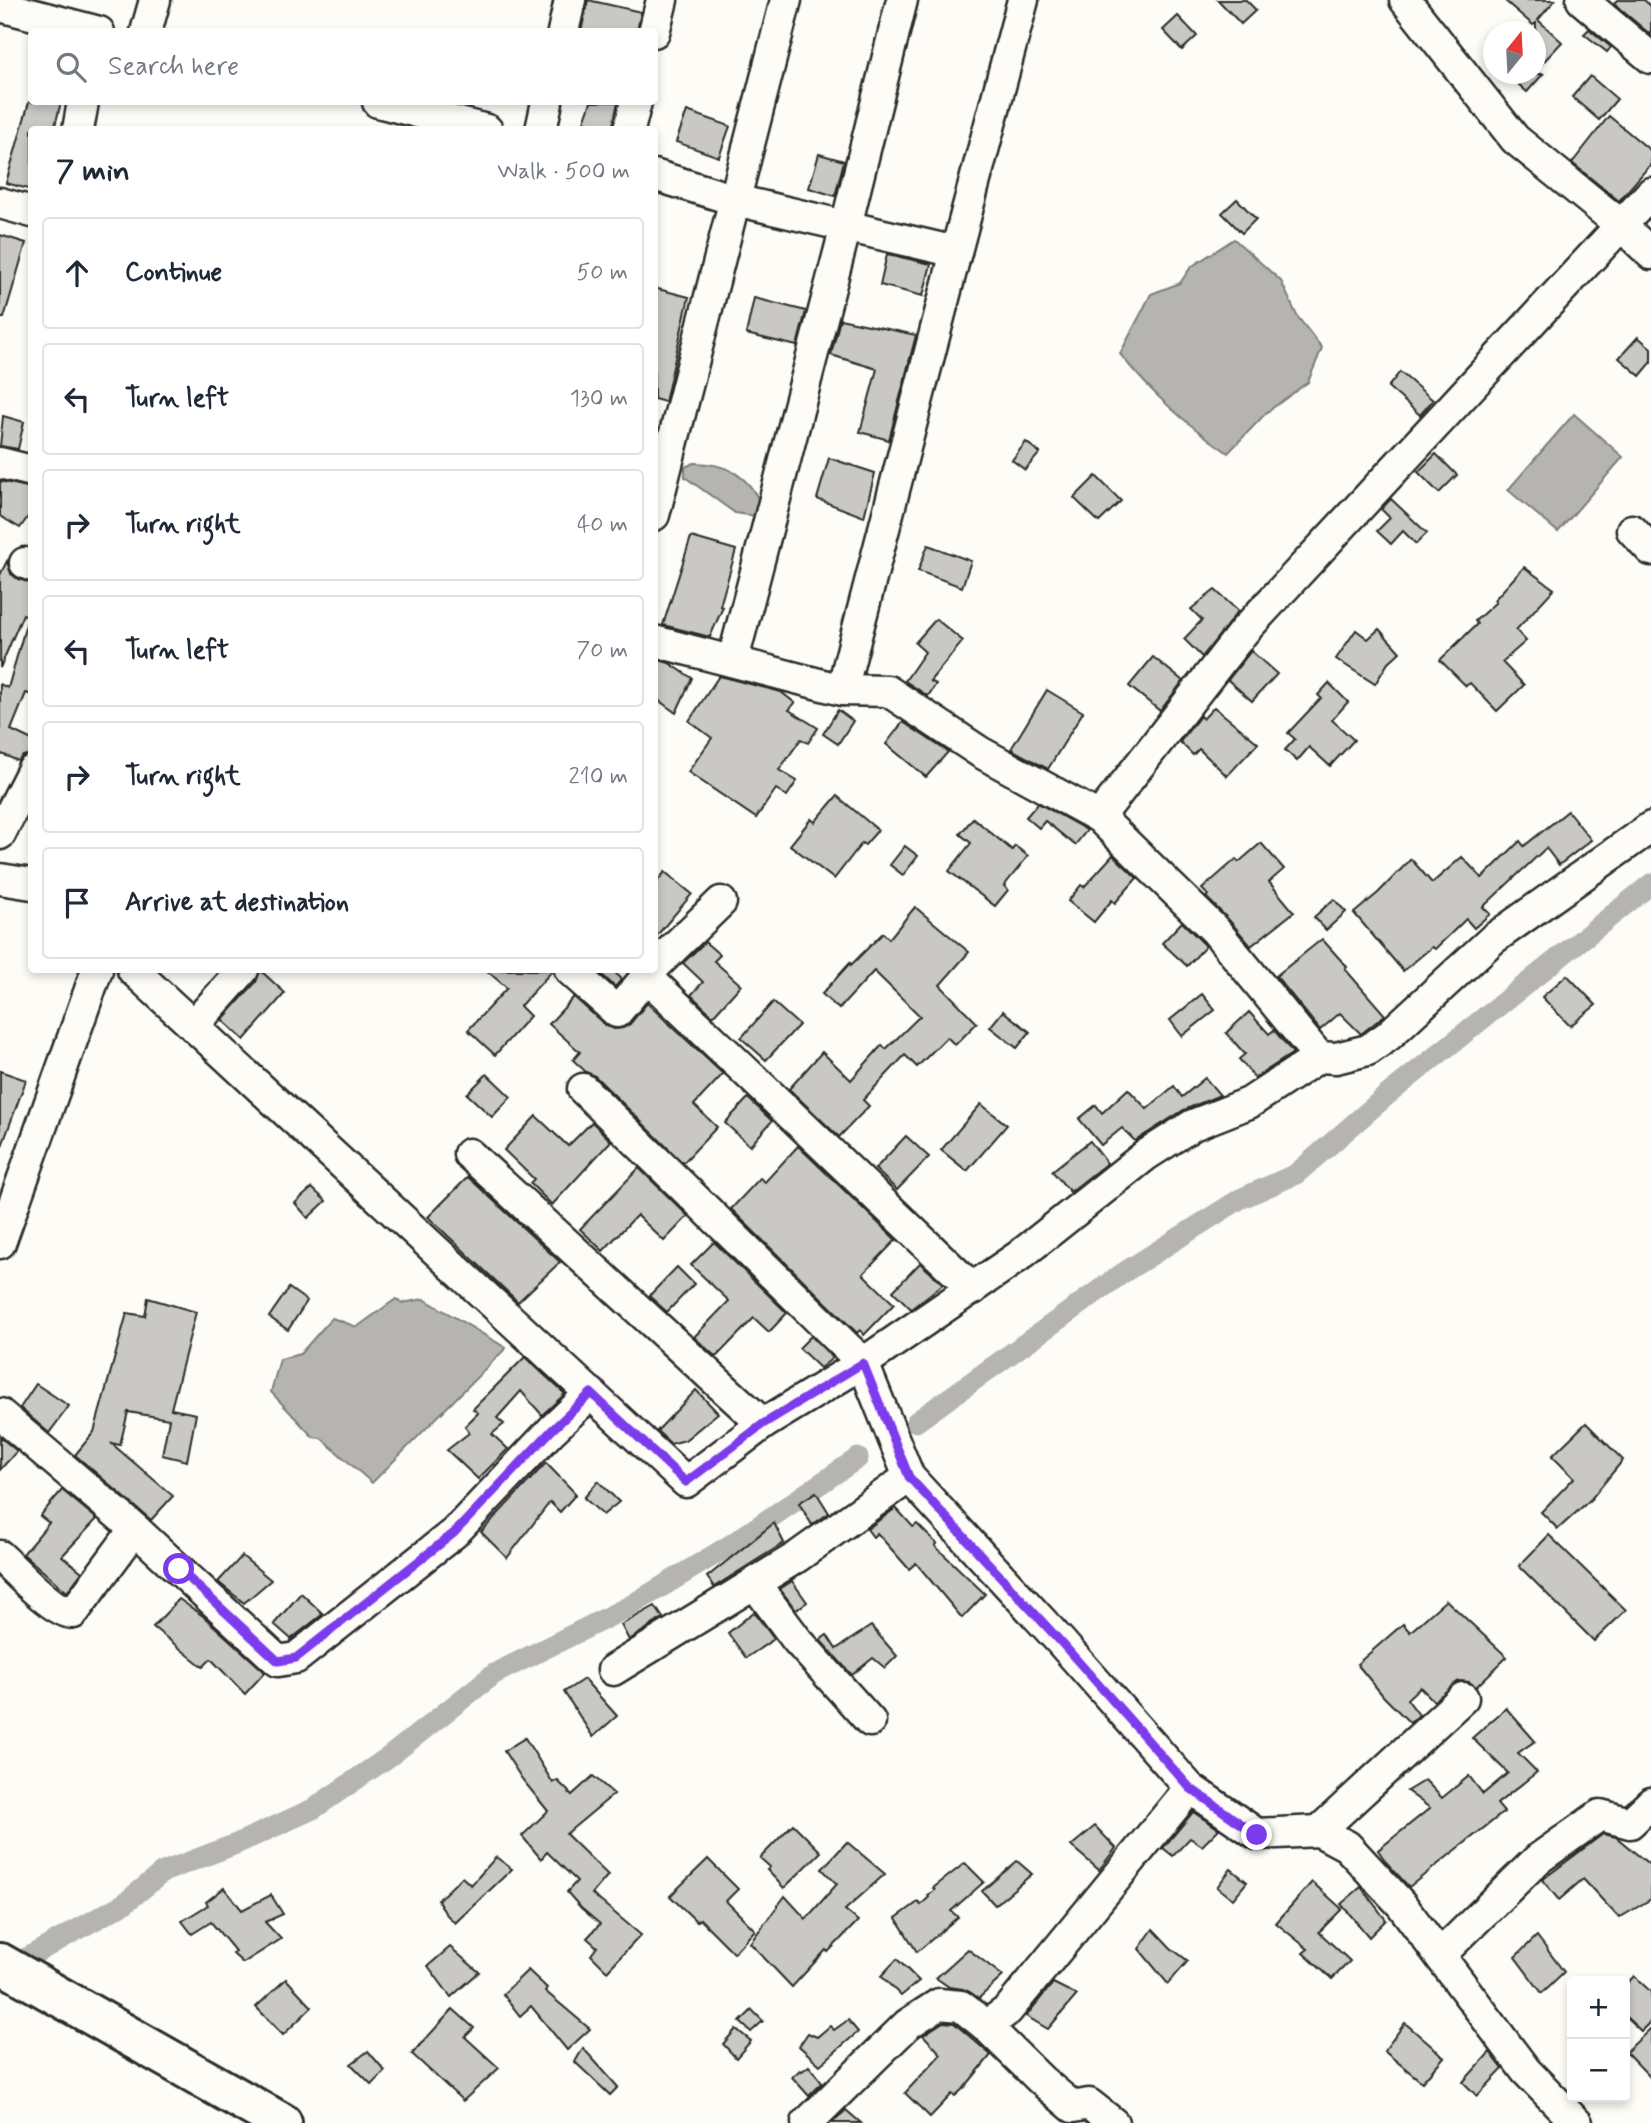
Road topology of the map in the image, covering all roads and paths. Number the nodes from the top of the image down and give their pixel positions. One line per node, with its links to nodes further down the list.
1 (155, 0): 11 (street)
2 (570, 0): 12 (street)
3 (662, 0): 13 (street)
4 (786, 0): 25 (street)
5 (902, 0): 28 (street)
6 (1023, 0): 30 (street)
7 (1405, 0): 29 (street)
8 (1582, 0): 14 (street)
9 (0, 6): 10 (street)
10 (86, 28)
11 (147, 28)
12 (564, 28)
13 (655, 28)
14 (1651, 58)
15 (82, 105): 19 (street)
16 (390, 105): 20 (street)
17 (546, 105): 21 (street)
18 (635, 105): 22 (street)
19 (79, 126)
20 (471, 126)
21 (542, 126)
22 (630, 126)
23 (658, 176): 25 (street)
24 (1651, 192): 29 (street)
25 (735, 200): 28 (street); 34 (street)
26 (0, 203): 27 (street)
27 (28, 211)
28 (846, 226): 30 (street); 36 (street)
29 (1622, 226): 31 (street); 39 (street)
30 (956, 253): 37 (street)
31 (1651, 254)
32 (0, 463): 33 (street)
33 (28, 470)
34 (658, 499)
35 (658, 642): 36 (street)
36 (733, 660): 37 (street)
37 (842, 690): 39 (street)
38 (28, 779): 41 (street)
39 (1099, 817): 53 (street)
40 (1651, 827): 53 (street)
41 (0, 834)
42 (0, 878): 43 (street)
43 (28, 883)
44 (721, 902): 45 (street)
45 (658, 958)
46 (658, 964): 57 (street)
47 (96, 973): 56 (street)
48 (136, 973): 52 (street)
49 (240, 973): 52 (street)
50 (573, 973): 51 (street)
51 (646, 973)
52 (194, 1025): 59 (street)
53 (1320, 1057): 57 (street)
54 (583, 1089): 58 (street)
55 (469, 1154): 61 (street)
56 (0, 1243)
57 (973, 1289): 58 (street)
58 (863, 1363): 61 (street); 62 (street)
59 (591, 1393): 61 (street); 63 (street)
60 (0, 1413): 63 (street)
61 (763, 1424)
62 (909, 1477): 65 (street); 69 (street)
63 (135, 1529): 64 (street)
64 (0, 1556)
65 (755, 1584): 66 (street); 68 (street)
66 (613, 1670)
67 (1463, 1698): 71 (street)
68 (870, 1721)
69 (1190, 1788): 71 (street); 75 (street)
70 (1651, 1803): 72 (street)
71 (1319, 1830): 72 (street)
72 (1440, 1955): 80 (street)
73 (0, 1963): 74 (main road)
74 (16, 1991): 76 (main road); 77 (main road)
75 (986, 2026): 78 (street); 79 (street)
76 (233, 2123)
77 (282, 2123)
78 (807, 2123)
79 (1113, 2123)
80 (1577, 2123)

